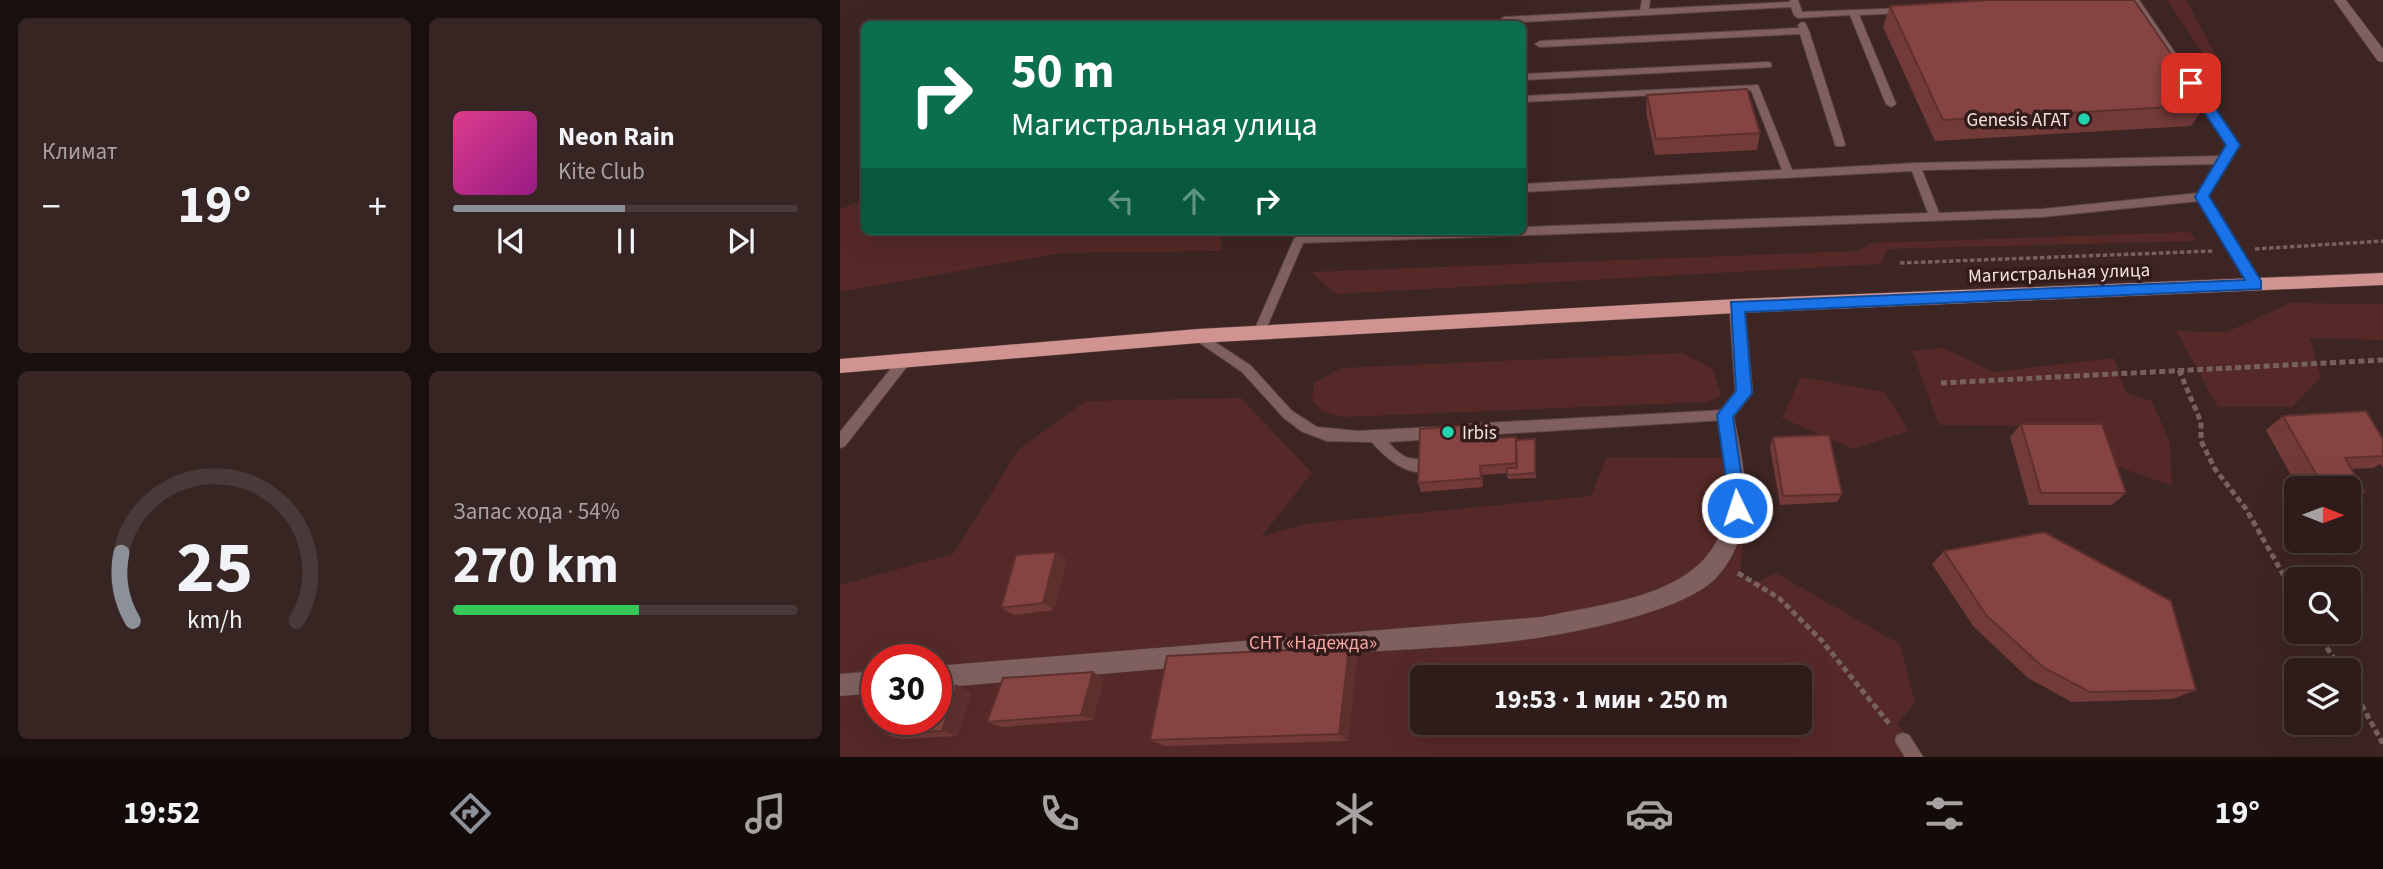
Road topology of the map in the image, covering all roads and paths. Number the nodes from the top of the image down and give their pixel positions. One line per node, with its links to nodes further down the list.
1 (1647, 0): 6 (lane)
2 (2136, 0): 18 (lane)
3 (2340, 0): 12 (street)
4 (1795, 2): 6 (lane); 8 (lane)
5 (1922, 9): 7 (lane)
6 (1644, 12): 9 (lane)
7 (1853, 12): 8 (lane); 16 (lane)
8 (1798, 15): 10 (lane)
9 (1504, 20)
10 (1804, 31): 11 (lane); 17 (lane)
11 (1540, 44)
12 (2383, 58)
13 (1768, 65): 14 (lane)
14 (1526, 76)
15 (1526, 99): 20 (lane)
16 (1891, 104)
17 (1840, 144)
18 (2226, 160): 19 (lane); 22 (lane)
19 (1916, 167): 20 (lane); 23 (lane)
20 (1788, 173): 21 (lane)
21 (1526, 188)
22 (2202, 197): 23 (lane); 27 (lane)
23 (1935, 216): 24 (lane)
24 (1526, 228)
25 (1301, 235): 32 (lane)
26 (2383, 241): 27 (path)
27 (2235, 251): 28 (path); 30 (lane)
28 (1900, 263)
29 (2383, 279): 30 (main road, Магистральная улица)
30 (2256, 285): 31 (main road, Магистральная улица)
31 (1737, 306): 32 (main road, Магистральная улица); 39 (street)
32 (1259, 333): 33 (main road, Магистральная улица)
33 (1198, 336): 34 (main road, Магистральная улица); 40 (lane)
34 (905, 360): 36 (main road, Магистральная улица); 41 (lane)
35 (2383, 360): 37 (path)
36 (840, 366)
37 (2179, 370): 38 (path); 44 (path)
38 (1941, 383)
39 (1725, 415): 40 (lane); 43 (street)
40 (1375, 436): 42 (lane)
41 (840, 442)
42 (1452, 466)
43 (1718, 561): 45 (street); 49 (path)
44 (2284, 576)
45 (952, 676)
46 (861, 683): 47 (street)
47 (840, 685)
48 (2361, 704): 50 (path)
49 (1903, 741): 51 (lane)
50 (2383, 744)
51 (1915, 757)

